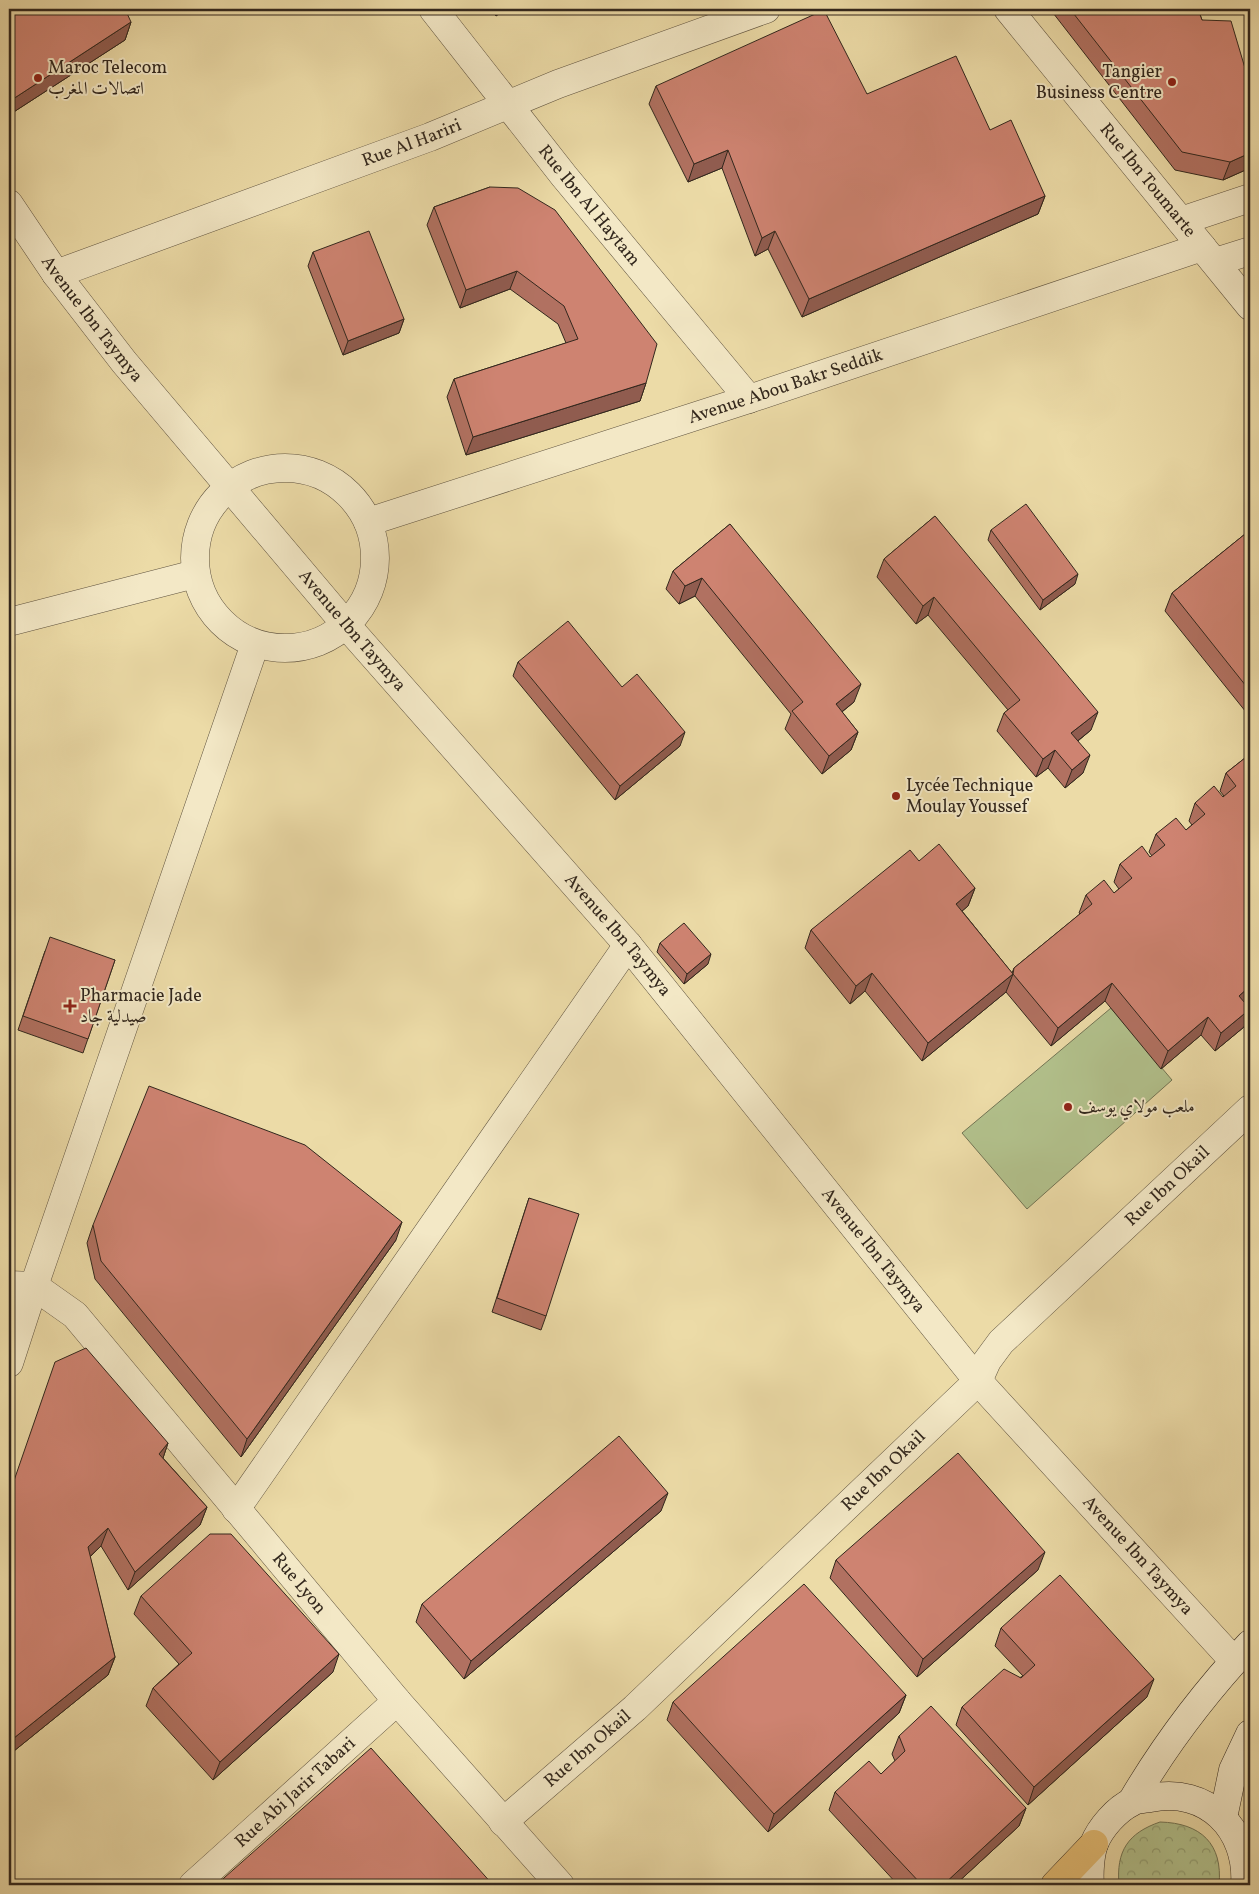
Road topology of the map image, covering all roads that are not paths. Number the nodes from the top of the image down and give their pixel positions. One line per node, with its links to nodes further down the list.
1 (432, 9): 4 (street, Rue Ibn Al Haytam)
2 (766, 9): 4 (street, Rue Al Hariri)
3 (1008, 9): 7 (street, Rue Ibn Toumarte)
4 (507, 104): 10 (street, Rue Al Hariri); 12 (street, Rue Ibn Al Haytam)
5 (1250, 198): 7 (street)
6 (9, 204): 10 (street, Avenue Ibn Taymya)
7 (1181, 221): 9 (street, Rue Ibn Toumarte)
8 (1250, 251): 9 (street, Avenue Abou Bakr Seddik)
9 (1208, 255): 11 (street, Rue Ibn Toumarte); 12 (street, Avenue Abou Bakr Seddik)
10 (56, 274): 13 (street, Avenue Ibn Taymya)
11 (1250, 306)
12 (749, 400): 14 (street, Avenue Abou Bakr Seddik)
13 (228, 486): 14 (street); 15 (street); 17 (street, Avenue Ibn Taymya)
14 (368, 522): 17 (street)
15 (195, 574): 16 (street); 18 (street)
16 (9, 622)
17 (347, 626): 18 (street); 19 (street, Avenue Ibn Taymya)
18 (255, 644): 21 (street)
19 (628, 945): 23 (street, Avenue Ibn Taymya); 24 (street)
20 (1250, 1109): 23 (street, Rue Ibn Okail)
21 (21, 1285): 22 (street); 24 (street, Rue Lyon)
22 (9, 1363)
23 (978, 1380): 25 (street, Avenue Ibn Taymya); 30 (street, Rue Ibn Okail)
24 (236, 1509): 26 (street, Rue Lyon)
25 (1242, 1653): 28 (street)
26 (396, 1701): 30 (street, Rue Lyon); 33 (street, Rue Abi Jarir Tabari)
27 (1250, 1734): 29 (street)
28 (1132, 1801): 29 (street); 31 (street)
29 (1223, 1818): 32 (street)
30 (502, 1822): 34 (street, Rue Lyon)
31 (1094, 1844): 35 (highway); 36 (street)
32 (1247, 1875)
33 (193, 1885)
34 (560, 1885)
35 (1055, 1885)
36 (1090, 1885)

